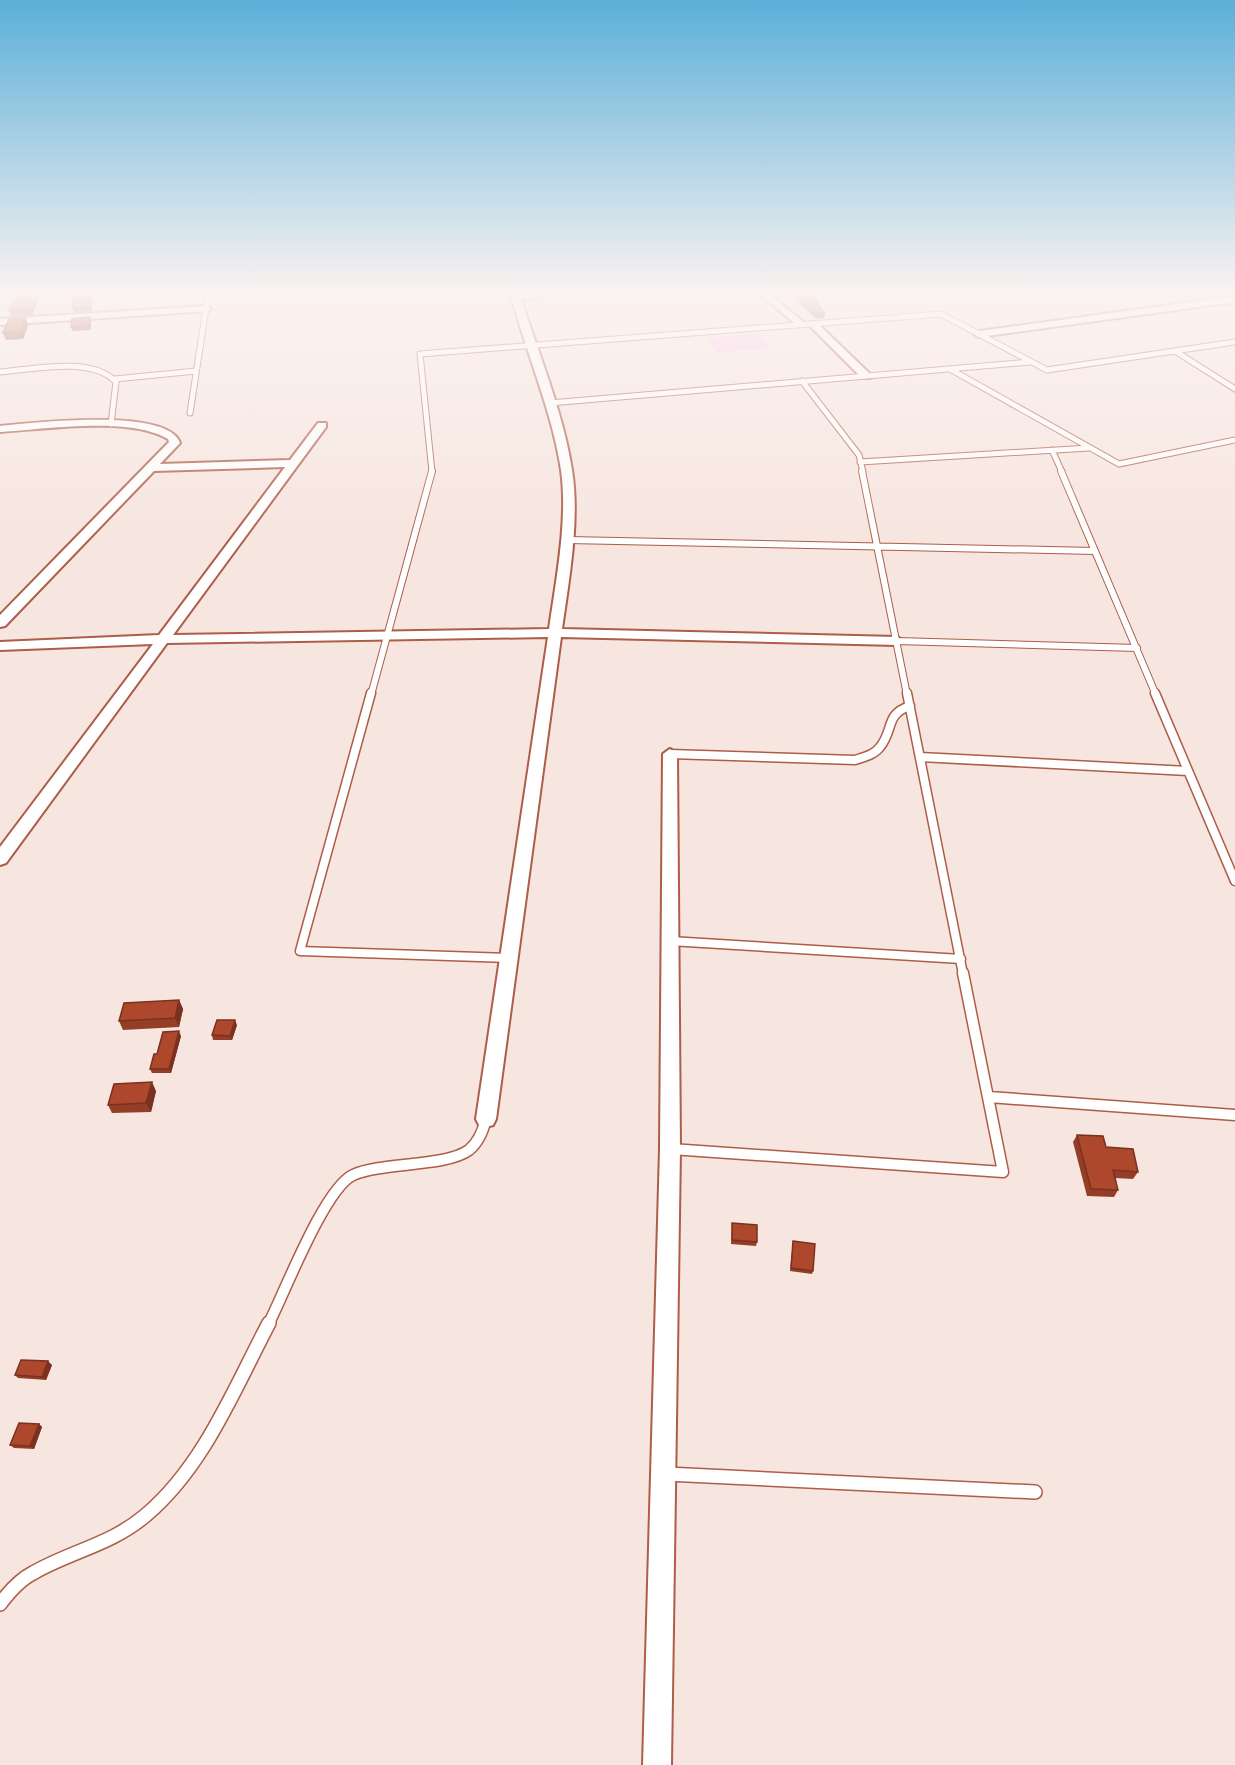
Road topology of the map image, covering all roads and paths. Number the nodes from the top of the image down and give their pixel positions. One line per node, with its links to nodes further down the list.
1 (134, 377): 8 (lane)
2 (195, 377): 12 (lane)
3 (422, 377): 27 (lane)
4 (541, 377): 11 (street)
5 (849, 377): 9 (lane)
6 (965, 377): 17 (lane)
7 (1216, 377): 10 (lane)
8 (115, 379): 13 (lane)
9 (802, 381): 11 (lane); 19 (lane)
10 (1235, 389)
11 (550, 403): 22 (street)
12 (190, 413)
13 (111, 424): 15 (street); 21 (street)
14 (322, 425): 20 (street)
15 (0, 429)
16 (1235, 440): 17 (lane)
17 (1090, 448): 18 (lane)
18 (1052, 450): 19 (lane); 24 (lane)
19 (861, 462): 23 (lane)
20 (294, 463): 21 (street); 28 (street)
21 (151, 468): 25 (street)
22 (568, 540): 23 (lane); 26 (street)
23 (878, 546): 24 (lane); 29 (lane)
24 (1095, 551): 31 (lane)
25 (0, 624)
26 (555, 633): 27 (street); 29 (street); 39 (street)
27 (388, 634): 28 (street); 39 (lane)
28 (162, 638): 30 (street); 36 (street)
29 (897, 641): 31 (lane); 32 (lane)
30 (0, 646)
31 (1137, 648): 35 (lane)
32 (910, 706): 33 (lane); 34 (lane)
33 (670, 754): 38 (street)
34 (920, 757): 35 (lane); 40 (lane)
35 (1188, 771): 37 (lane)
36 (0, 859)
37 (1235, 881)
38 (670, 941): 40 (lane); 44 (street)
39 (509, 958): 43 (street)
40 (961, 959): 41 (lane)
41 (989, 1097): 42 (lane); 44 (lane)
42 (1235, 1115)
43 (486, 1119): 47 (lane)
44 (670, 1149): 45 (street)
45 (663, 1474): 46 (lane); 48 (street)
46 (1035, 1492)
47 (0, 1604)
48 (657, 1765)

